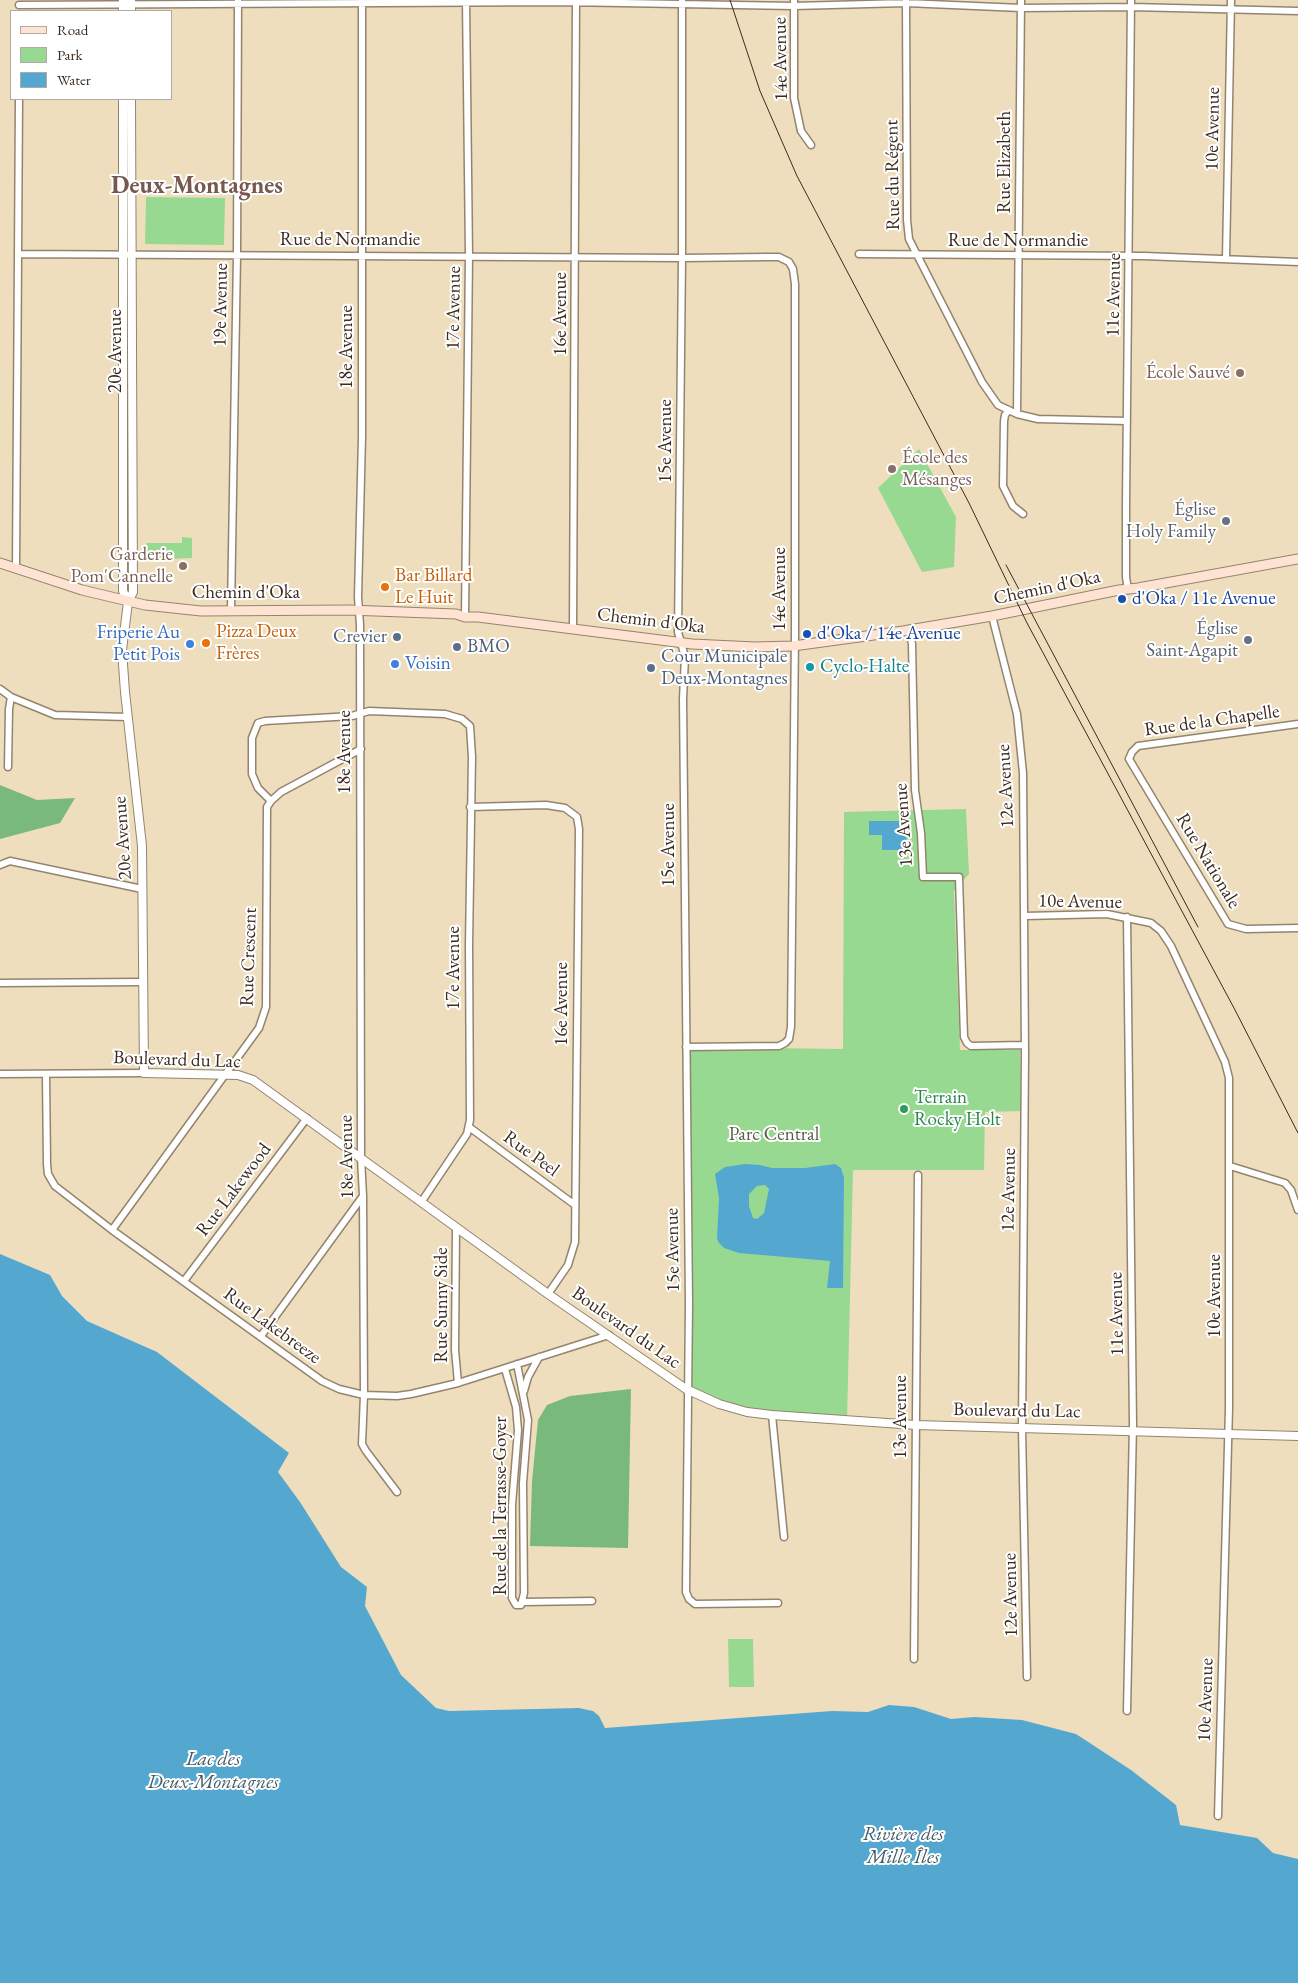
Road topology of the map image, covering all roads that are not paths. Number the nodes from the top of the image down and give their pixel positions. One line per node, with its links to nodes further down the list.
1 (1021, 0): 13 (street, Rue Elizabeth)
2 (1231, 0): 14 (street, 10e Avenue)
3 (466, 1): 4 (street); 6 (street); 26 (street, 17e Avenue)
4 (576, 1): 7 (street); 27 (street, 16e Avenue)
5 (238, 2): 6 (street); 12 (street); 21 (street, 19e Avenue)
6 (362, 2): 25 (street, 18e Avenue)
7 (682, 2): 9 (street); 30 (street, 15e Avenue)
8 (906, 2): 9 (street); 13 (street); 28 (street, Rue du Régent)
9 (794, 3): 19 (street, 14e Avenue)
10 (1131, 4): 13 (street); 14 (street); 29 (street, 11e Avenue)
11 (19, 5): 12 (street)
12 (127, 5)
13 (1021, 8): 24 (street, Rue Elizabeth)
14 (1231, 11): 15 (street); 31 (street, 10e Avenue)
15 (1298, 12)
16 (18, 100): 20 (street)
17 (123, 100): 23 (street, 20e Avenue)
18 (131, 100): 23 (street, 20e Avenue)
19 (811, 145)
20 (19, 254): 23 (street, Rue de Normandie); 39 (street)
21 (237, 254): 23 (street, Rue de Normandie); 25 (street, Rue de Normandie); 42 (street, 19e Avenue)
22 (858, 254): 28 (street, Rue de Normandie)
23 (127, 255): 41 (street, 20e Avenue)
24 (1020, 255): 28 (street, Rue de Normandie); 29 (street, Rue de Normandie); 34 (street, Rue Elizabeth)
25 (361, 256): 26 (street, Rue de Normandie); 43 (street, 18e Avenue)
26 (469, 256): 27 (street, Rue de Normandie); 45 (street, 17e Avenue)
27 (576, 256): 30 (street, Rue de Normandie); 46 (street, 16e Avenue)
28 (917, 256): 33 (street, Rue du Régent)
29 (1130, 256): 31 (street, Rue de Normandie); 35 (street, 11e Avenue)
30 (682, 258): 48 (street, 15e Avenue); 49 (street, 14e Avenue)
31 (1226, 260): 32 (street, Rue de Normandie)
32 (1298, 262)
33 (1009, 410): 34 (street, Rue du Régent); 36 (street)
34 (1017, 414): 35 (street, Rue du Régent)
35 (1127, 421): 40 (street, 11e Avenue)
36 (1023, 514)
37 (1298, 559): 40 (main road, Chemin d'Oka)
38 (0, 563): 39 (main road, Chemin d'Oka)
39 (16, 568): 41 (main road, Chemin d'Oka)
40 (1128, 590): 44 (main road, Chemin d'Oka)
41 (128, 602): 42 (main road, Chemin d'Oka); 53 (street, 20e Avenue)
42 (231, 610): 43 (main road, Chemin d'Oka)
43 (359, 611): 45 (main road, Chemin d'Oka); 52 (street, 18e Avenue)
44 (992, 616): 47 (main road, Chemin d'Oka); 62 (street, 12e Avenue)
45 (465, 617): 46 (main road, Chemin d'Oka)
46 (574, 628): 48 (main road, Chemin d'Oka)
47 (910, 630): 49 (main road, Chemin d'Oka); 67 (street, 13e Avenue)
48 (681, 642): 49 (main road, Chemin d'Oka); 68 (street, 15e Avenue)
49 (794, 646): 68 (street, 14e Avenue)
50 (0, 689): 51 (street)
51 (11, 697): 53 (street); 57 (street)
52 (360, 714): 55 (street, 18e Avenue); 58 (street); 59 (street, 17e Avenue)
53 (128, 717): 61 (street, 20e Avenue)
54 (1298, 724): 56 (street, Rue de la Chapelle)
55 (361, 749): 58 (street); 75 (street, 18e Avenue)
56 (1132, 752): 64 (street, Rue Nationale)
57 (8, 767)
58 (271, 801): 72 (street, Rue Crescent)
59 (470, 806): 74 (street, 17e Avenue); 80 (street, 16e Avenue)
60 (0, 865): 61 (street)
61 (142, 890): 65 (street, 20e Avenue)
62 (1025, 916): 63 (street, 10e Avenue); 67 (street, 12e Avenue)
63 (1127, 916): 76 (street, 10e Avenue); 98 (street, 11e Avenue)
64 (1298, 928)
65 (143, 982): 66 (street); 69 (street, 20e Avenue)
66 (0, 983)
67 (1025, 1045): 97 (street, 12e Avenue)
68 (686, 1046): 92 (street, 15e Avenue)
69 (144, 1073): 71 (street, Boulevard du Lac); 72 (street, Boulevard du Lac)
70 (0, 1074): 71 (street, Boulevard du Lac)
71 (46, 1075): 83 (street, Rue Lakebreeze)
72 (224, 1075): 73 (street, Boulevard du Lac); 83 (street, Rue Crescent)
73 (308, 1118): 75 (street, Boulevard du Lac); 84 (street, Rue Lakewood)
74 (470, 1127): 79 (street); 80 (street, Rue Peel)
75 (361, 1158): 78 (street, 18e Avenue); 79 (street, Boulevard du Lac)
76 (1230, 1166): 81 (street); 99 (street, 10e Avenue)
77 (918, 1175): 96 (street, 13e Avenue)
78 (363, 1196): 87 (street); 94 (street, 18e Avenue)
79 (422, 1201): 82 (street, Boulevard du Lac)
80 (576, 1205): 85 (street, 16e Avenue)
81 (1298, 1210)
82 (456, 1227): 85 (street, Boulevard du Lac); 91 (street, Rue Sunny Side)
83 (112, 1230): 84 (street, Rue Lakebreeze)
84 (184, 1281): 87 (street, Rue Lakebreeze)
85 (548, 1294): 86 (street, Boulevard du Lac)
86 (609, 1335): 88 (street, Rue Lakebreeze); 92 (street, Boulevard du Lac)
87 (261, 1336): 94 (street, Rue Lakebreeze)
88 (539, 1357): 89 (street, Rue Lakebreeze); 93 (street, Rue de la Terrasse-Goyer)
89 (517, 1364): 90 (street, Rue Lakebreeze); 93 (street, Rue de la Terrasse-Goyer)
90 (505, 1368): 91 (street, Rue Lakebreeze); 104 (street, Rue de la Terrasse-Goyer)
91 (458, 1383): 94 (street, Rue Lakebreeze)
92 (688, 1390): 95 (street, Boulevard du Lac); 105 (street, 15e Avenue)
93 (524, 1392): 104 (street, Rue de la Terrasse-Goyer)
94 (364, 1394): 101 (street, 18e Avenue)
95 (772, 1415): 96 (street, Boulevard du Lac); 102 (street)
96 (916, 1425): 97 (street, Boulevard du Lac); 106 (street, 13e Avenue)
97 (1022, 1428): 98 (street, Boulevard du Lac); 107 (street, 12e Avenue)
98 (1134, 1430): 99 (street, Boulevard du Lac); 108 (street, 11e Avenue)
99 (1229, 1435): 100 (street, Boulevard du Lac); 109 (street, 10e Avenue)
100 (1298, 1436)
101 (398, 1492)
102 (784, 1537)
103 (592, 1601): 104 (street, Rue de la Terrasse-Goyer)
104 (523, 1602)
105 (778, 1603)
106 (914, 1660)
107 (1027, 1677)
108 (1127, 1711)
109 (1218, 1816)

